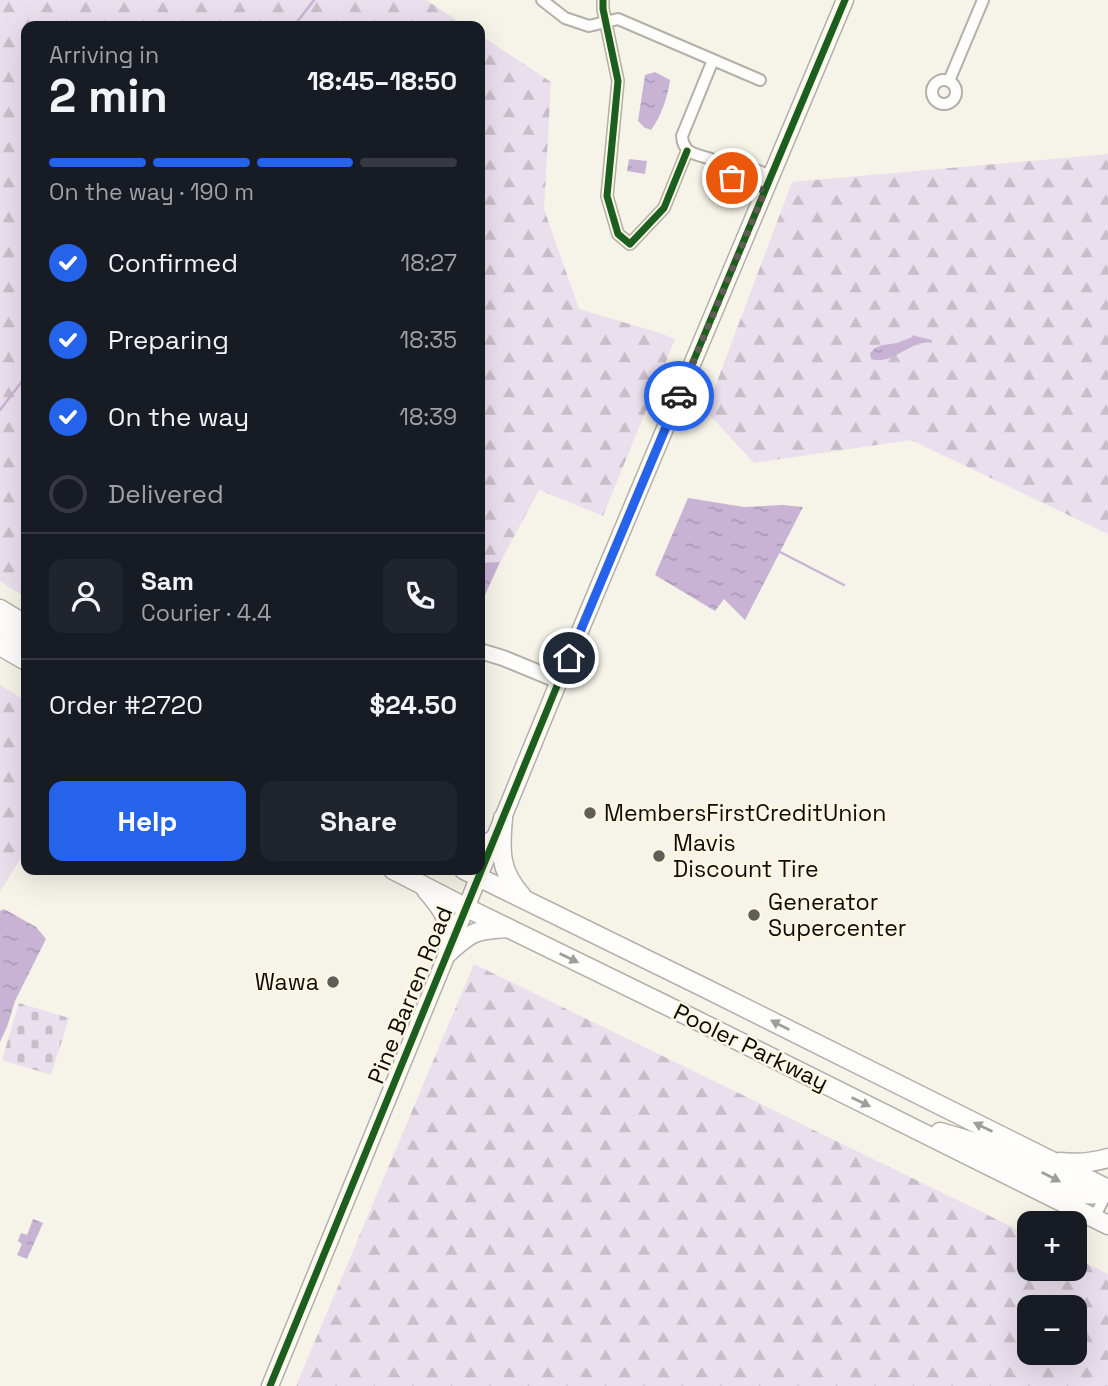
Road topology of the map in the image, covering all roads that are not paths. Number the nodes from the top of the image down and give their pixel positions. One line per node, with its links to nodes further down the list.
1 (542, 0): 5 (street)
2 (603, 0): 5 (street)
3 (845, 0): 11 (main road, Pine Barren Road)
4 (983, 0): 8 (street)
5 (605, 22): 6 (street); 9 (street)
6 (713, 60): 7 (street); 9 (street)
7 (760, 79)
8 (949, 81)
9 (687, 150): 10 (street)
10 (716, 162): 11 (street); 11 (street)
11 (768, 183): 19 (main road, Pine Barren Road)
12 (0, 609): 13 (main road)
13 (21, 622)
14 (0, 626): 15 (main road)
15 (21, 639)
16 (0, 646): 18 (main road)
17 (485, 653): 19 (street)
18 (21, 659)
19 (559, 681): 20 (main road, Pine Barren Road)
20 (503, 818): 21 (main road, Pine Barren Road); 26 (main road)
21 (487, 844)
22 (403, 875): 25 (main road, Pooler Parkway)
23 (471, 875): 27 (main road, Pine Barren Road)
24 (475, 875): 26 (main road, Pooler Parkway)
25 (421, 884): 27 (main road, Pooler Parkway); 29 (main road)
26 (527, 901): 32 (main road, Pooler Parkway, one-way to 26)
27 (467, 908): 28 (main road, Pooler Parkway); 29 (main road, Pine Barren Road)
28 (508, 928): 29 (main road); 30 (main road, Pooler Parkway, one-way to 30)
29 (448, 953): 34 (main road, Pine Barren Road)
30 (896, 1119): 33 (main road, Pooler Parkway); 33 (main road, one-way to 33)
31 (1108, 1158): 32 (main road)
32 (1052, 1161): 33 (main road, Pooler Parkway)
33 (1105, 1203)
34 (270, 1386)

